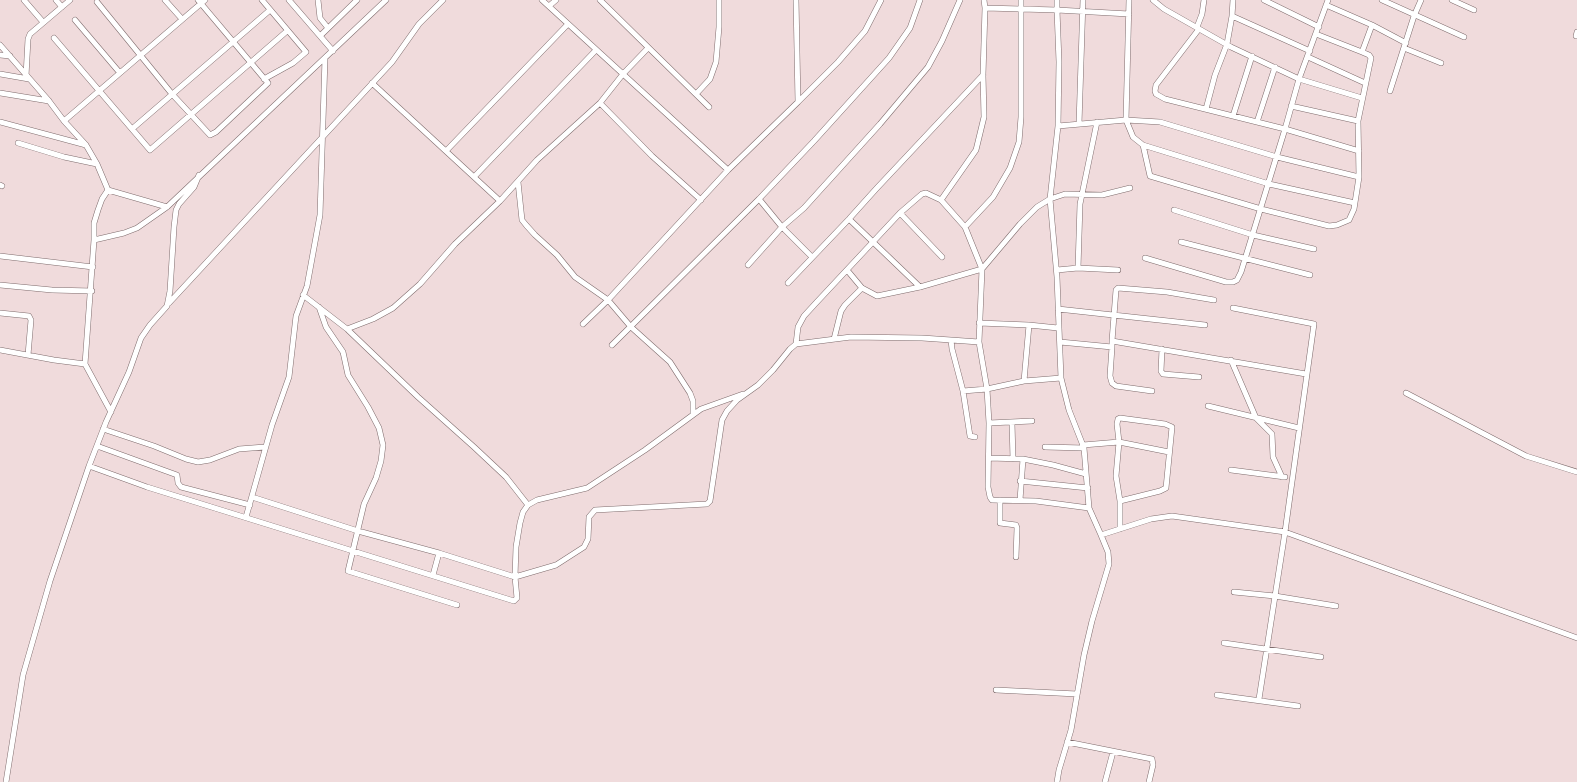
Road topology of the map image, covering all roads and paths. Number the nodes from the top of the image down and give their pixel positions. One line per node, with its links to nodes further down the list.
1 (24, 0): 49 (street)
2 (56, 0): 36 (street)
3 (70, 0): 36 (street)
4 (165, 0): 47 (street)
5 (262, 0): 40 (street)
6 (288, 0): 57 (street)
7 (318, 0): 53 (street)
8 (348, 0): 37 (street)
9 (357, 0): 37 (street)
10 (386, 0): 66 (street)
11 (444, 0): 85 (street)
12 (542, 0): 35 (street)
13 (556, 0): 35 (street)
14 (600, 0): 64 (street)
15 (720, 0): 91 (street)
16 (796, 0): 94 (street)
17 (881, 0): 94 (street)
18 (920, 0): 128 (street)
19 (960, 0): 139 (street)
20 (984, 0): 38 (street)
21 (1021, 0): 39 (street)
22 (1057, 0): 41 (street)
23 (1083, 0): 43 (street)
24 (1129, 0): 44 (street)
25 (1153, 0): 54 (street)
26 (1204, 0): 54 (street)
27 (1233, 0): 45 (street)
28 (1264, 0): 52 (street)
29 (1382, 0): 46 (street)
30 (1422, 0): 46 (street)
31 (1452, 0): 42 (street)
32 (201, 1): 47 (street); 60 (street)
33 (1327, 1): 51 (street); 52 (street)
34 (97, 2): 70 (street)
35 (549, 6): 50 (street)
36 (62, 7): 49 (street)
37 (350, 7): 53 (street)
38 (985, 8): 39 (street); 81 (street)
39 (1022, 8): 41 (street); 140 (street)
40 (270, 10): 55 (street); 60 (street)
41 (1056, 10): 43 (street); 108 (street)
42 (1474, 10)
43 (1082, 12): 44 (street); 107 (street)
44 (1129, 14): 101 (street)
45 (1232, 16): 61 (street); 67 (street)
46 (1414, 16): 58 (street); 63 (street)
47 (182, 19): 70 (street)
48 (75, 20): 78 (street)
49 (43, 22): 82 (street)
50 (568, 24): 65 (street); 115 (street)
51 (1372, 25): 63 (street); 68 (street)
52 (1319, 27): 56 (street)
53 (328, 28): 57 (street)
54 (1198, 28): 61 (street); 98 (street)
55 (287, 30): 76 (street); 84 (street)
56 (1316, 34): 67 (street); 68 (street)
57 (320, 36): 66 (street)
58 (1464, 37)
59 (54, 38): 87 (street)
60 (233, 43): 76 (street); 90 (street)
61 (1227, 44): 72 (street); 98 (street)
62 (0, 45): 71 (street)
63 (1405, 46): 75 (street); 88 (street)
64 (648, 48): 80 (street); 91 (street)
65 (596, 50): 80 (street); 121 (street)
66 (332, 51): 74 (street)
67 (1310, 51): 73 (street)
68 (1362, 52): 86 (street)
69 (0, 55): 71 (street)
70 (141, 55): 78 (street); 90 (street)
71 (10, 56): 82 (street)
72 (1252, 56): 77 (street); 100 (street)
73 (1308, 57): 83 (street); 86 (street)
74 (325, 58): 111 (street); 120 (street)
75 (1441, 63)
76 (250, 64): 84 (street); 99 (street)
77 (1275, 67): 83 (street); 106 (street)
78 (120, 73): 87 (street)
79 (0, 74): 82 (street)
80 (623, 74): 95 (street); 119 (street)
81 (983, 75): 131 (street); 138 (street)
82 (27, 77): 93 (street)
83 (1299, 79): 92 (street); 96 (street)
84 (264, 80): 99 (street)
85 (372, 82): 111 (street); 115 (street)
86 (1366, 83): 92 (street)
87 (99, 91): 102 (street); 109 (street)
88 (1390, 91)
89 (0, 93): 93 (street)
90 (172, 94): 99 (street); 109 (street)
91 (696, 94): 97 (street)
92 (1362, 98): 103 (street)
93 (50, 102): 102 (street)
94 (798, 102): 119 (street)
95 (600, 103): 123 (street); 130 (street)
96 (1291, 106): 103 (street); 110 (street)
97 (709, 108)
98 (1206, 109): 100 (street)
99 (191, 114): 109 (street)
100 (1233, 116): 106 (street)
101 (1126, 120): 105 (street); 114 (street); 117 (street)
102 (64, 121): 113 (street)
103 (1358, 121): 116 (street)
104 (0, 122): 113 (street)
105 (1097, 122): 107 (street); 127 (street)
106 (1257, 122): 110 (street)
107 (1079, 124): 108 (street)
108 (1058, 126): 129 (street)
109 (132, 129)
110 (1285, 129): 116 (street); 117 (street)
111 (322, 136): 164 (street); 167 (street)
112 (18, 143): 118 (street)
113 (86, 145): 118 (street)
114 (1143, 145): 124 (street); 135 (street)
115 (446, 151): 121 (street)
116 (1359, 151): 122 (street)
117 (1277, 157): 122 (street); 124 (street)
118 (97, 164): 126 (street)
119 (728, 170): 130 (street)
120 (199, 175): 134 (street); 167 (street)
121 (474, 177): 132 (street)
122 (1359, 177): 133 (street)
123 (518, 182): 132 (street); 165 (street)
124 (1269, 184): 133 (street); 135 (street)
125 (1130, 188): 127 (street)
126 (108, 190): 134 (street); 142 (street)
127 (1082, 194): 129 (street); 153 (street)
128 (759, 199): 139 (street); 177 (street)
129 (1050, 199): 154 (street); 156 (street)
130 (701, 200): 165 (street)
131 (941, 200): 137 (street); 140 (street)
132 (500, 202): 179 (street)
133 (1355, 203): 135 (street)
134 (167, 207): 142 (street)
135 (1261, 209): 141 (street)
136 (1174, 210): 141 (street)
137 (900, 213): 143 (street); 148 (street)
138 (849, 220): 143 (street); 147 (street)
139 (782, 227): 147 (street); 151 (street)
140 (965, 227): 154 (street)
141 (1253, 235): 145 (street); 150 (street)
142 (94, 240): 152 (street)
143 (875, 242): 155 (street); 161 (street)
144 (1181, 242): 150 (street)
145 (1314, 249)
146 (0, 256): 152 (street)
147 (812, 257): 159 (street)
148 (942, 257)
149 (1145, 258): 150 (street)
150 (1245, 258): 158 (street)
151 (748, 265)
152 (93, 267): 163 (street)
153 (1078, 268): 156 (street); 157 (street)
154 (982, 269): 161 (street); 173 (street)
155 (848, 270): 162 (street); 184 (street)
156 (1057, 270): 170 (street)
157 (1118, 270)
158 (1310, 275)
159 (788, 283)
160 (0, 285): 163 (street)
161 (920, 287): 162 (street)
162 (862, 288): 180 (street)
163 (92, 290): 191 (street)
164 (303, 295): 168 (street); 214 (street)
165 (608, 300): 174 (street); 177 (street)
166 (1214, 300): 172 (street)
167 (167, 306): 202 (street)
168 (319, 307): 179 (street); 237 (street)
169 (1233, 308): 192 (street)
170 (1058, 309): 172 (street); 178 (street)
171 (0, 313): 189 (street)
172 (1114, 314): 176 (street); 185 (street)
173 (979, 322): 175 (street); 182 (street)
174 (583, 324)
175 (1028, 325): 178 (street); 195 (street)
176 (1205, 325)
177 (631, 327): 186 (street); 203 (street)
178 (1058, 328): 183 (street)
179 (347, 329): 233 (street)
180 (834, 339): 181 (street); 184 (street)
181 (952, 340): 182 (street); 197 (street)
182 (979, 342): 196 (street)
183 (1060, 342): 185 (street); 194 (street)
184 (796, 344): 199 (street)
185 (1112, 344): 187 (street); 198 (street)
186 (612, 345)
187 (1162, 349): 190 (street); 193 (street)
188 (0, 350): 189 (street)
189 (28, 355): 191 (street)
190 (1231, 360): 192 (street); 204 (street)
191 (85, 364): 202 (street)
192 (1306, 374): 208 (street)
193 (1199, 377)
194 (1061, 378): 195 (street); 213 (street)
195 (1024, 381): 196 (street)
196 (987, 389): 197 (street); 206 (street)
197 (962, 391): 210 (street)
198 (1152, 391)
199 (748, 392): 203 (street); 244 (street)
200 (1406, 393): 222 (street)
201 (1208, 406): 204 (street)
202 (111, 412): 209 (street)
203 (693, 414): 233 (street)
204 (1256, 418): 208 (street); 224 (street)
205 (1032, 421): 207 (street)
206 (989, 423): 207 (street); 217 (street)
207 (1012, 423): 218 (street)
208 (1299, 428): 225 (street)
209 (103, 430): 212 (street); 214 (street)
210 (975, 437)
211 (1118, 442): 213 (street); 216 (street); 216 (street); 231 (street)
212 (97, 446): 220 (street); 232 (street)
213 (1083, 446): 215 (street); 223 (street)
214 (266, 447): 228 (street)
215 (1045, 447)
216 (1169, 452): 231 (street)
217 (988, 458): 218 (street); 229 (street)
218 (1013, 459): 219 (street)
219 (1023, 459): 223 (street); 226 (street)
220 (89, 466): 235 (street); 260 (street)
221 (1231, 470): 224 (street)
222 (1577, 472)
223 (1086, 474): 227 (street)
224 (1282, 477): 225 (street)
225 (1291, 478): 238 (street)
226 (1020, 481): 227 (street); 230 (street)
227 (1088, 488): 234 (street)
228 (252, 497): 232 (street); 237 (street)
229 (1000, 500): 230 (street); 242 (street)
230 (1020, 500): 234 (street)
231 (1120, 501): 236 (street)
232 (250, 505): 235 (street)
233 (528, 505): 244 (street)
234 (1089, 508): 239 (street)
235 (246, 517): 240 (street)
236 (1120, 529): 238 (street); 239 (street)
237 (358, 531): 240 (street); 241 (street)
238 (1285, 532): 246 (street); 249 (street)
239 (1101, 534): 254 (street)
240 (352, 551): 243 (street); 247 (street)
241 (439, 553): 243 (street); 244 (street)
242 (1016, 557)
243 (433, 575): 244 (street)
244 (515, 577)
245 (1234, 592): 246 (street)
246 (1275, 596): 248 (street); 251 (street)
247 (458, 604)
248 (1336, 606)
249 (1577, 638)
250 (1224, 643): 251 (street)
251 (1267, 648): 252 (street); 256 (street)
252 (1321, 657)
253 (996, 690): 254 (street)
254 (1077, 694): 258 (street)
255 (1218, 695): 256 (street)
256 (1258, 700): 257 (street)
257 (1298, 706)
258 (1067, 742): 259 (street); 261 (street)
259 (1113, 752): 262 (street); 263 (street)
260 (6, 782)
261 (1057, 782)
262 (1105, 782)
263 (1149, 782)

